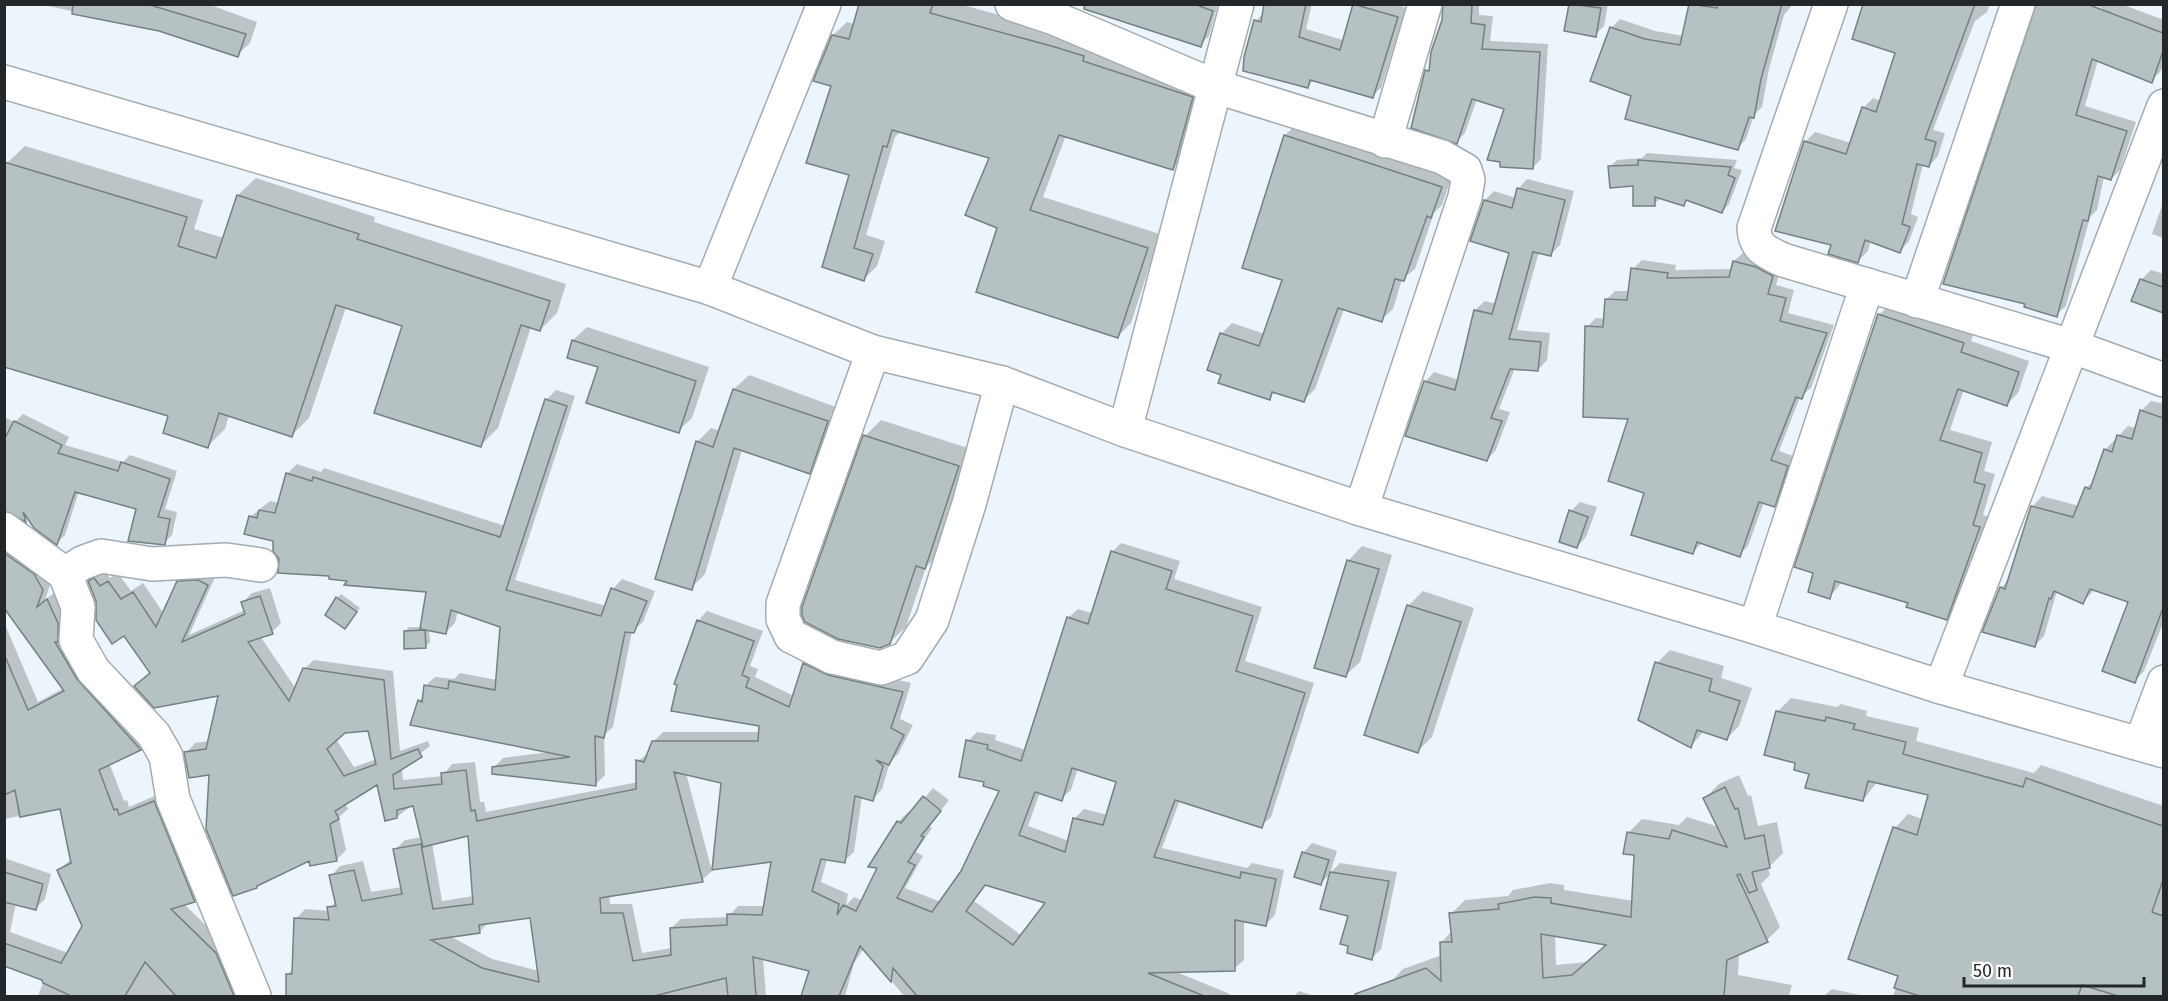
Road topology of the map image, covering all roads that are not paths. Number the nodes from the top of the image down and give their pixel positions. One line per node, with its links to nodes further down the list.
1 (824, 4): 13 (street)
2 (1012, 4): 7 (street)
3 (1237, 4): 9 (street)
4 (1425, 4): 11 (street)
5 (1831, 4): 12 (street)
6 (2018, 4): 14 (street)
7 (1057, 11): 9 (street)
8 (4, 82): 13 (street)
9 (1214, 86): 11 (street); 19 (street)
10 (2163, 106): 15 (street)
11 (1384, 141): 20 (street)
12 (1867, 285): 14 (street); 24 (street)
13 (710, 288): 16 (street)
14 (1917, 301): 15 (street)
15 (2071, 346): 17 (street); 26 (street)
16 (873, 352): 18 (street); 18 (street)
17 (2163, 380)
18 (1002, 383): 19 (street)
19 (1125, 430): 20 (street)
20 (1361, 508): 24 (street)
21 (4, 529): 23 (street)
22 (261, 566): 23 (street)
23 (65, 574): 28 (street)
24 (1755, 627): 26 (street)
25 (2163, 682): 27 (street)
26 (1941, 687): 27 (street)
27 (2152, 747)
28 (254, 996)

